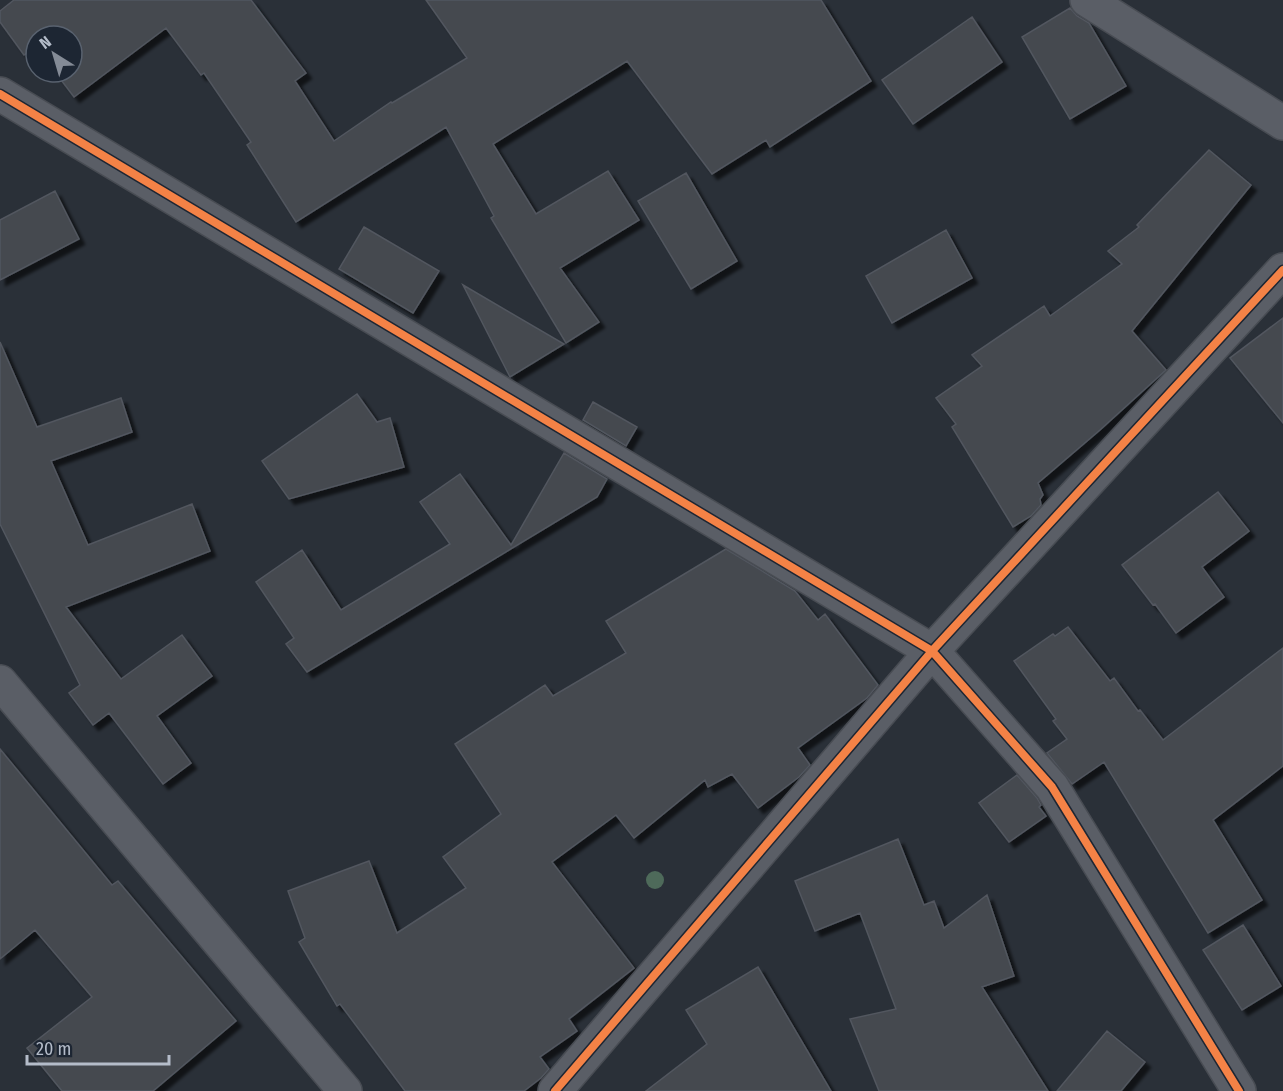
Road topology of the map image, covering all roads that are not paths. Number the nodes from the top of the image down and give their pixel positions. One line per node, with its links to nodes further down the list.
1 (1087, 0): 3 (street)
2 (0, 94): 5 (street)
3 (1283, 123)
4 (1283, 270): 5 (street)
5 (932, 651): 8 (street); 9 (street)
6 (0, 682): 7 (street)
7 (345, 1091)
8 (555, 1091)
9 (1239, 1091)

